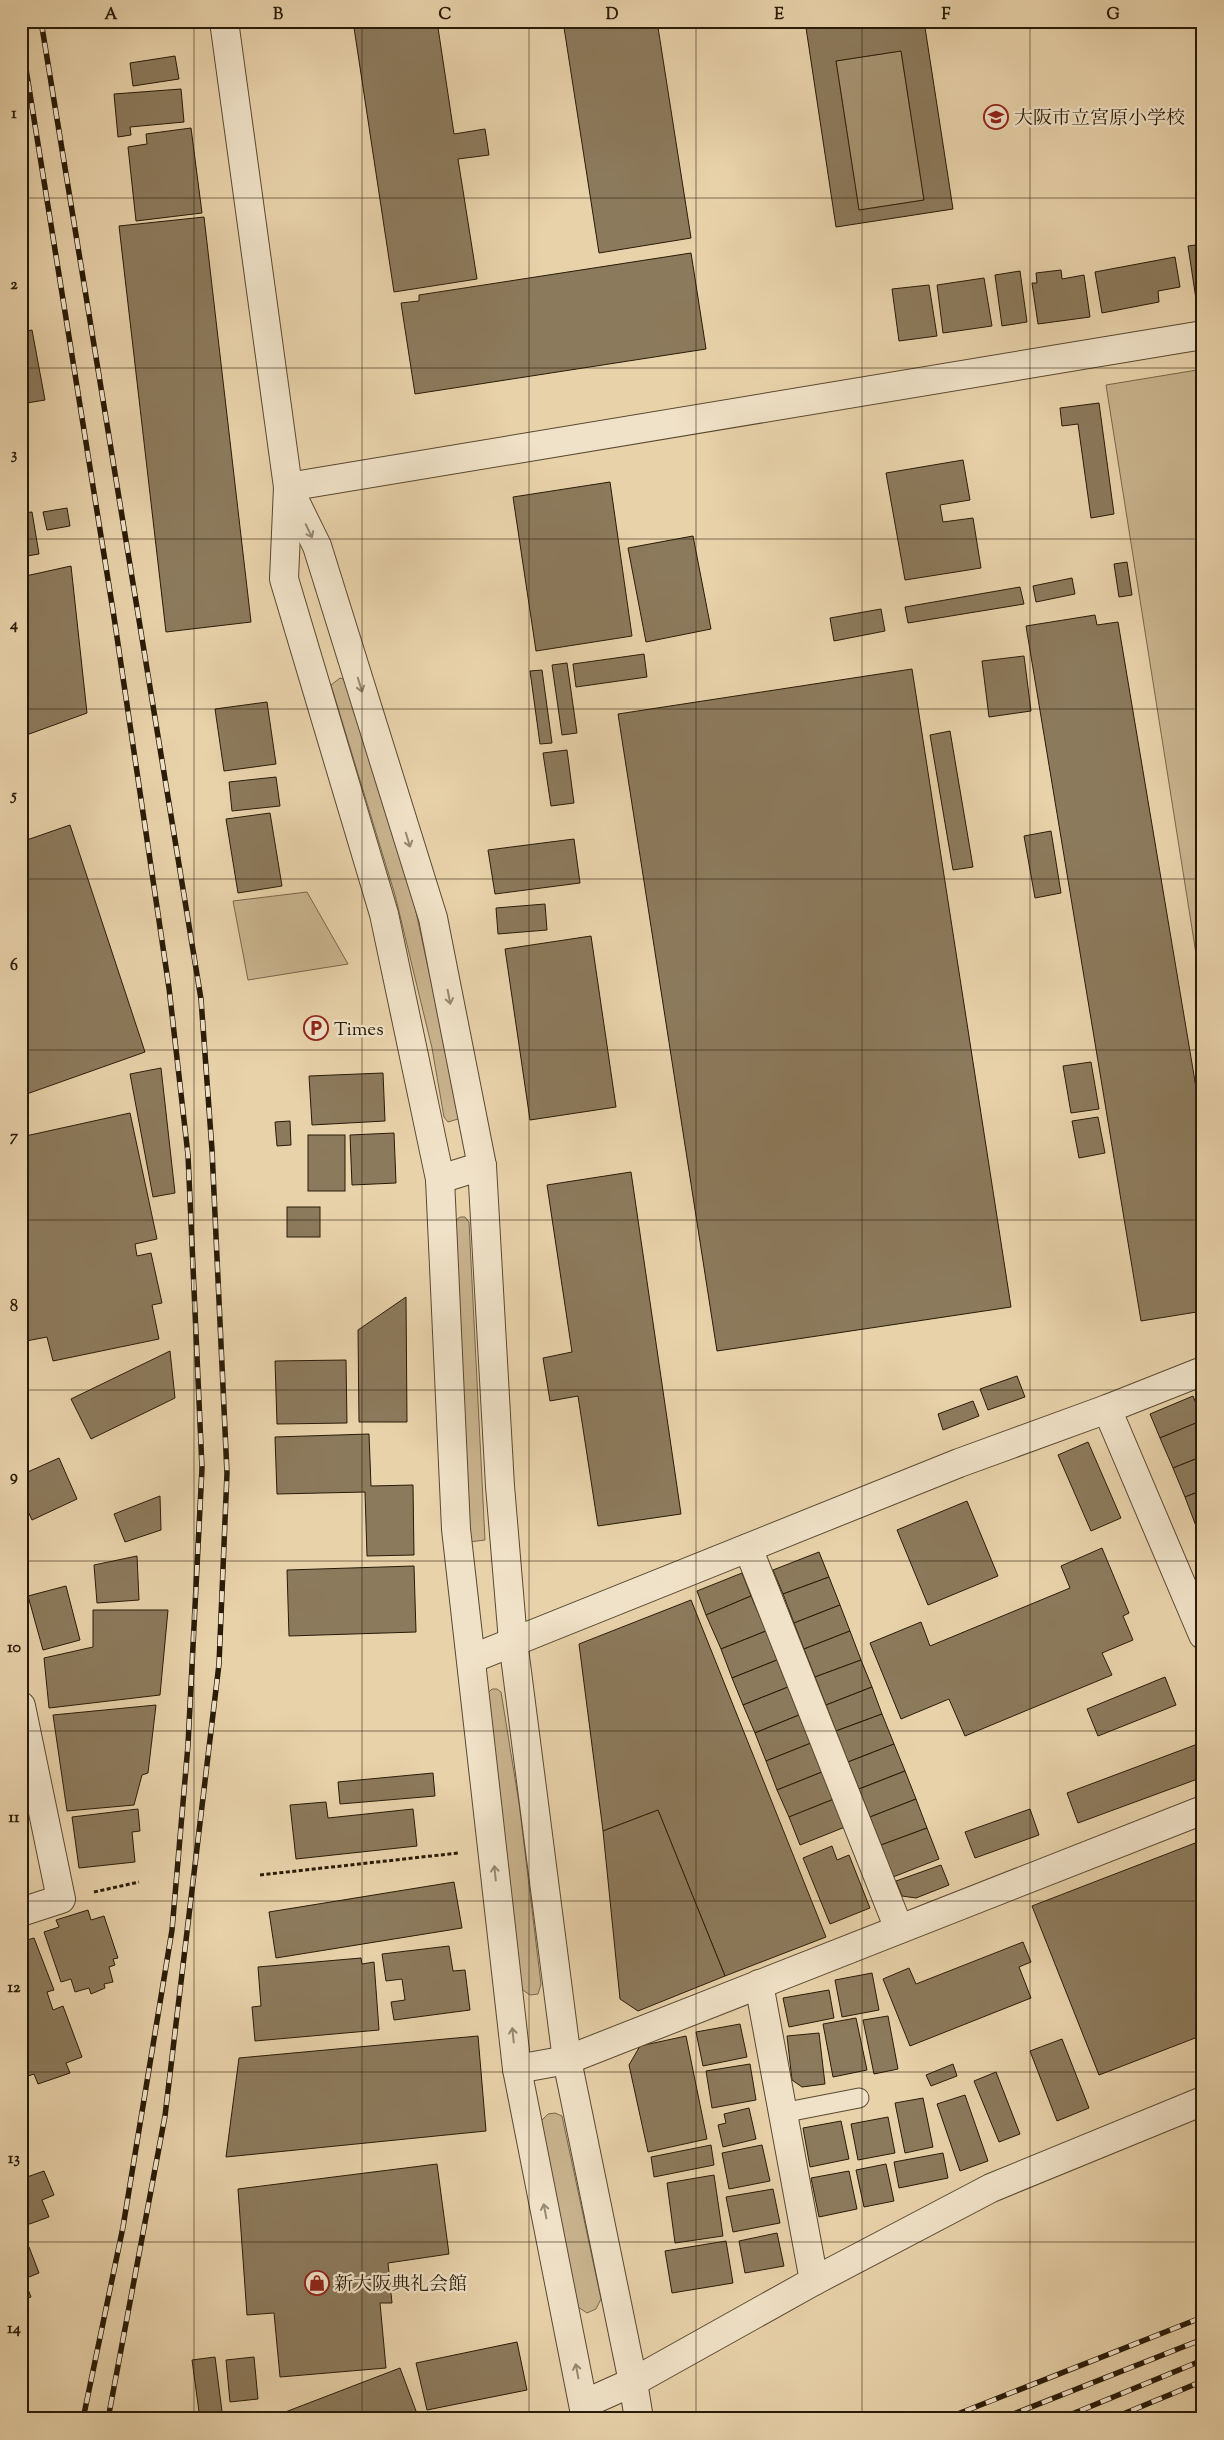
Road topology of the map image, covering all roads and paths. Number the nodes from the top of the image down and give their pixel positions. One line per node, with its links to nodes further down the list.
1 (224, 21): 3 (street)
2 (1203, 335): 3 (street)
3 (288, 487): 4 (street, one-way to 4); 5 (street)
4 (482, 1166): 5 (street); 10 (street)
5 (440, 1179): 11 (street)
6 (1201, 1377): 7 (street)
7 (1107, 1409): 8 (street); 9 (street)
8 (748, 1548): 10 (street); 19 (street)
9 (1203, 1635)
10 (513, 1641): 11 (street); 21 (street)
11 (471, 1659): 14 (street)
12 (21, 1706): 17 (street)
13 (1203, 1810): 19 (street)
14 (492, 1850): 15 (path); 22 (street, one-way to 14)
15 (260, 1875)
16 (139, 1882): 17 (path)
17 (61, 1899): 18 (street)
18 (21, 1912)
19 (898, 1929): 20 (street)
20 (758, 1984): 21 (street); 25 (street)
21 (567, 2060): 22 (street); 27 (street)
22 (517, 2069): 28 (street, one-way to 22)
23 (859, 2098): 25 (lane)
24 (1203, 2101): 26 (street)
25 (782, 2113): 26 (street)
26 (814, 2281): 27 (street)
27 (634, 2382): 28 (street); 29 (street)
28 (585, 2411)
29 (639, 2419)

